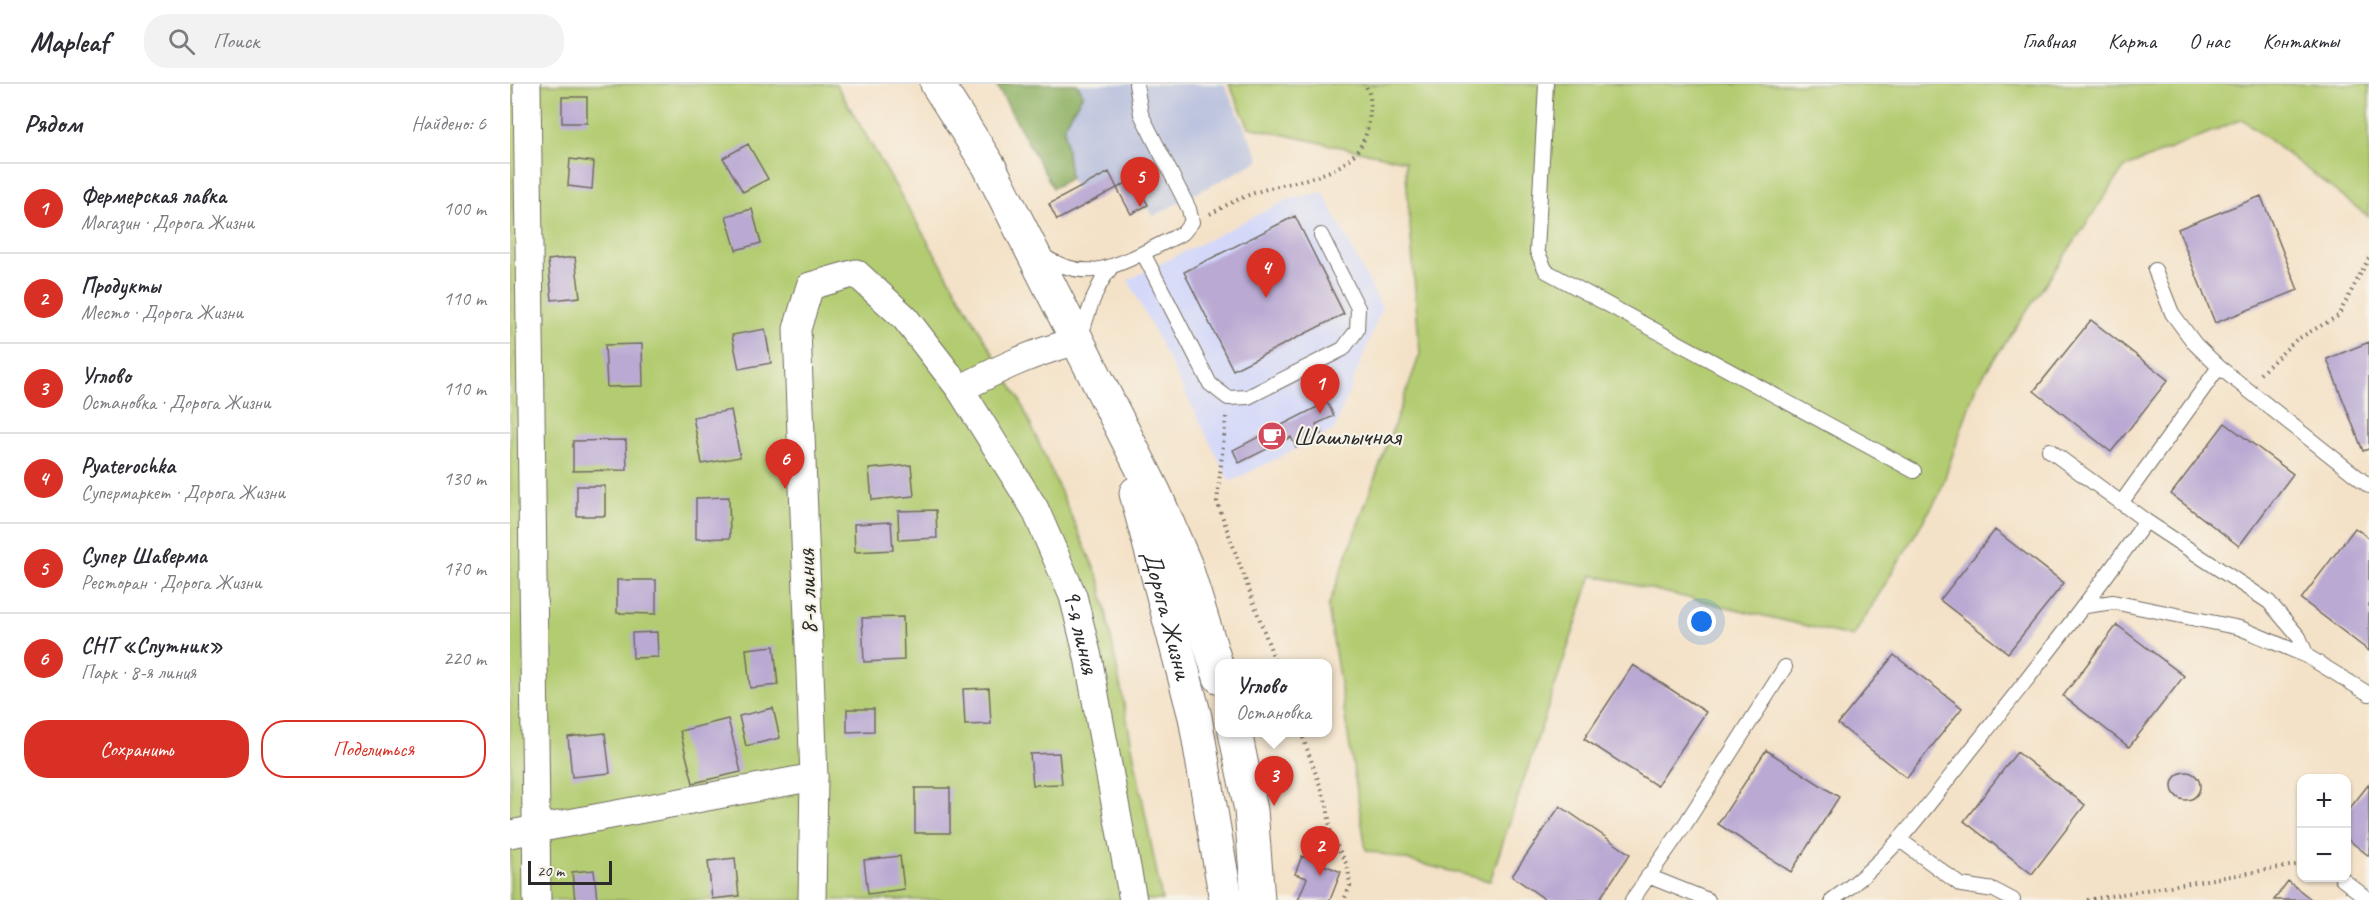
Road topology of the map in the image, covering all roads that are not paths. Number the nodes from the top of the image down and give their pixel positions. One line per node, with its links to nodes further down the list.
1 (527, 84): 20 (street)
2 (937, 84): 6 (main road, Дорога Жизни)
3 (1136, 84): 7 (lane)
4 (1546, 84): 16 (lane)
5 (1321, 235): 7 (lane)
6 (1031, 248): 8 (lane); 11 (main road, Дорога Жизни)
7 (1143, 253): 8 (lane)
8 (1110, 269): 11 (lane)
9 (2155, 270): 12 (lane)
10 (810, 286): 13 (street, 9-я линия); 27 (street, 8-я линия)
11 (1079, 341): 13 (street); 14 (main road, Дорога Жизни)
12 (2219, 367): 17 (lane); 18 (lane)
13 (960, 389): 35 (street, 9-я линия)
14 (1108, 403): 23 (main road, Дорога Жизни); 36 (main road, Дорога Жизни)
15 (2049, 450): 18 (lane)
16 (1914, 471)
17 (2369, 486)
18 (2121, 503): 19 (lane)
19 (2146, 521): 21 (lane); 22 (lane)
20 (522, 578): 28 (street)
21 (2086, 606): 22 (lane); 30 (lane)
22 (2307, 656): 25 (lane)
23 (1215, 661)
24 (1785, 667): 31 (lane)
25 (2369, 694)
26 (1236, 737): 37 (main road)
27 (814, 777): 28 (street); 34 (street, 8-я линия)
28 (538, 828): 29 (street); 33 (street)
29 (510, 834)
30 (1900, 840): 40 (lane); 41 (lane)
31 (1648, 876): 38 (lane); 39 (lane)
32 (2346, 882): 42 (lane)
33 (537, 900)
34 (812, 900)
35 (1133, 900)
36 (1226, 900)
37 (1258, 900)
38 (1632, 900)
39 (1708, 900)
40 (1832, 900)
41 (2013, 900)
42 (2369, 900)

